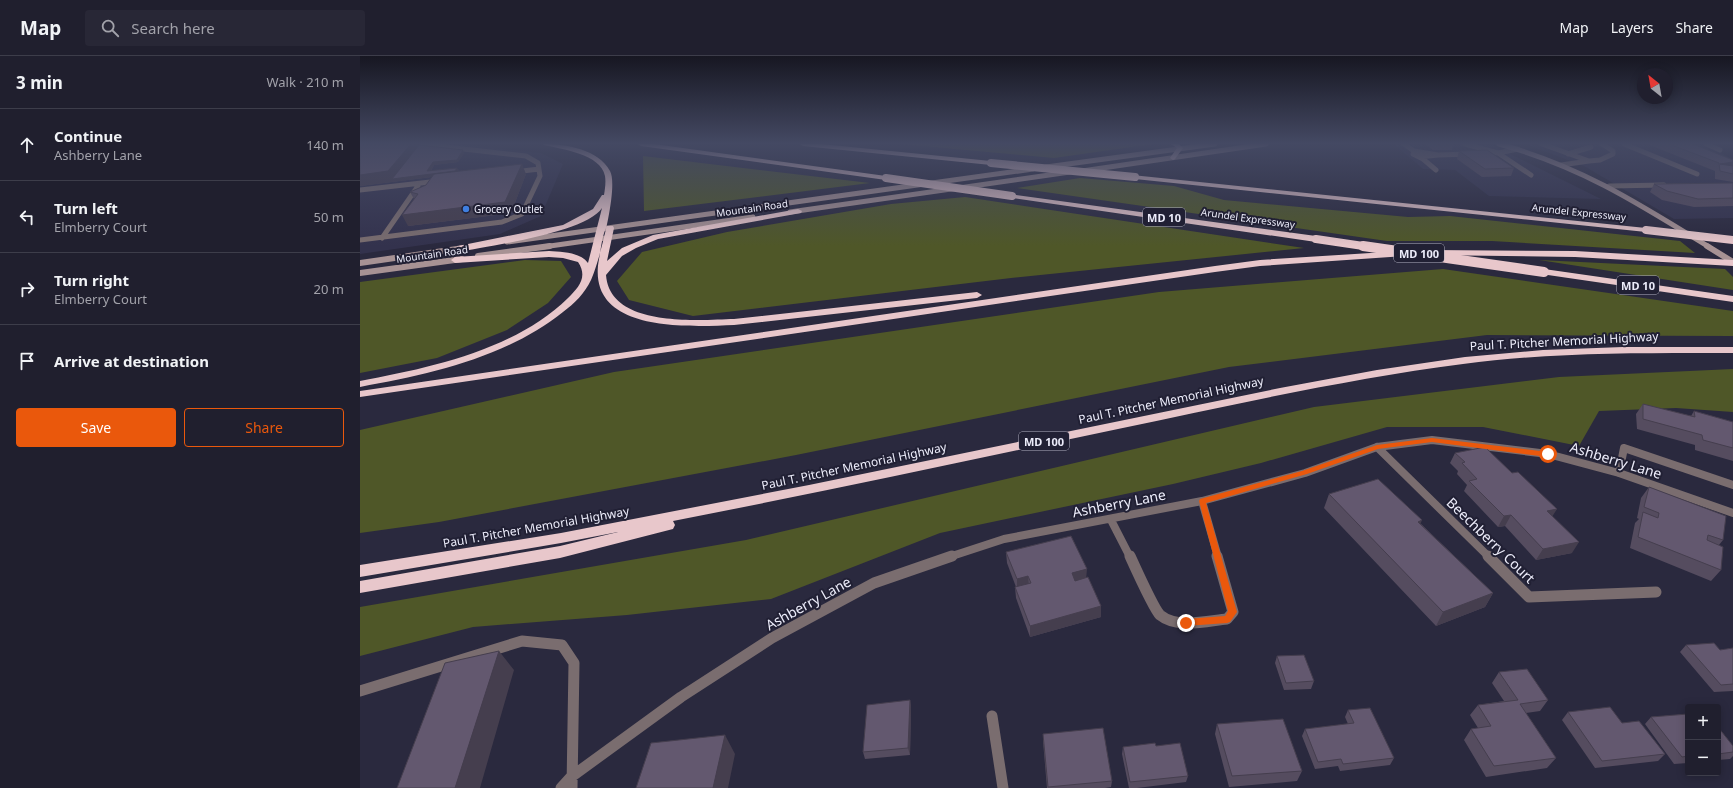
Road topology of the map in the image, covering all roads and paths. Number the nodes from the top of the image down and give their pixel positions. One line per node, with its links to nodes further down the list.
1 (539, 178): 16 (street)
2 (610, 178): 13 (highway)
3 (887, 178): 29 (highway, Arundel Expressway / MD 10, bridge)
4 (956, 178): 15 (main road, Mountain Road)
5 (1030, 178): 14 (main road, Mountain Road)
6 (1146, 178): 20 (highway, Arundel Expressway, bridge)
7 (1590, 178): 11 (main road)
8 (442, 180): 9 (street)
9 (420, 183): 12 (street); 16 (street)
10 (1673, 185): 11 (street)
11 (1608, 186): 24 (main road)
12 (360, 190)
13 (608, 191): 15 (highway); 21 (highway)
14 (798, 211): 17 (main road, Mountain Road); 26 (highway)
15 (606, 229): 17 (highway); 18 (highway); 21 (main road, Mountain Road)
16 (382, 238): 19 (street)
17 (608, 238): 18 (main road, Mountain Road); 26 (highway)
18 (598, 239): 22 (main road, Mountain Road); 28 (highway)
19 (360, 240)
20 (1733, 240)
21 (458, 249): 23 (main road, Mountain Road)
22 (455, 260): 25 (main road, Mountain Road); 28 (highway)
23 (360, 262)
24 (1733, 262): 27 (highway, MD 100)
25 (360, 273)
26 (602, 278): 27 (highway)
27 (1138, 280): 32 (highway, MD 100)
28 (586, 281): 31 (highway)
29 (1733, 299)
30 (1733, 350): 36 (highway, Paul T. Pitcher Memorial Highway / MD 100)
31 (360, 384)
32 (360, 394)
33 (1377, 447): 34 (street, Ashberry Lane); 37 (street, Ashberry Lane); 42 (street, Beechberry Court)
34 (1619, 473): 35 (street); 38 (street, Ashberry Lane)
35 (1733, 485)
36 (809, 490): 40 (highway, Paul T. Pitcher Memorial Highway / MD 100); 41 (highway)
37 (1202, 501): 39 (street, Ashberry Lane); 39 (street)
38 (1733, 513)
39 (1111, 520): 45 (street, Ashberry Lane)
40 (360, 571)
41 (360, 587)
42 (1656, 592)
43 (360, 691): 45 (street)
44 (992, 716): 47 (street)
45 (572, 783): 46 (street, Ashberry Lane)
46 (561, 788)
47 (1003, 788)

